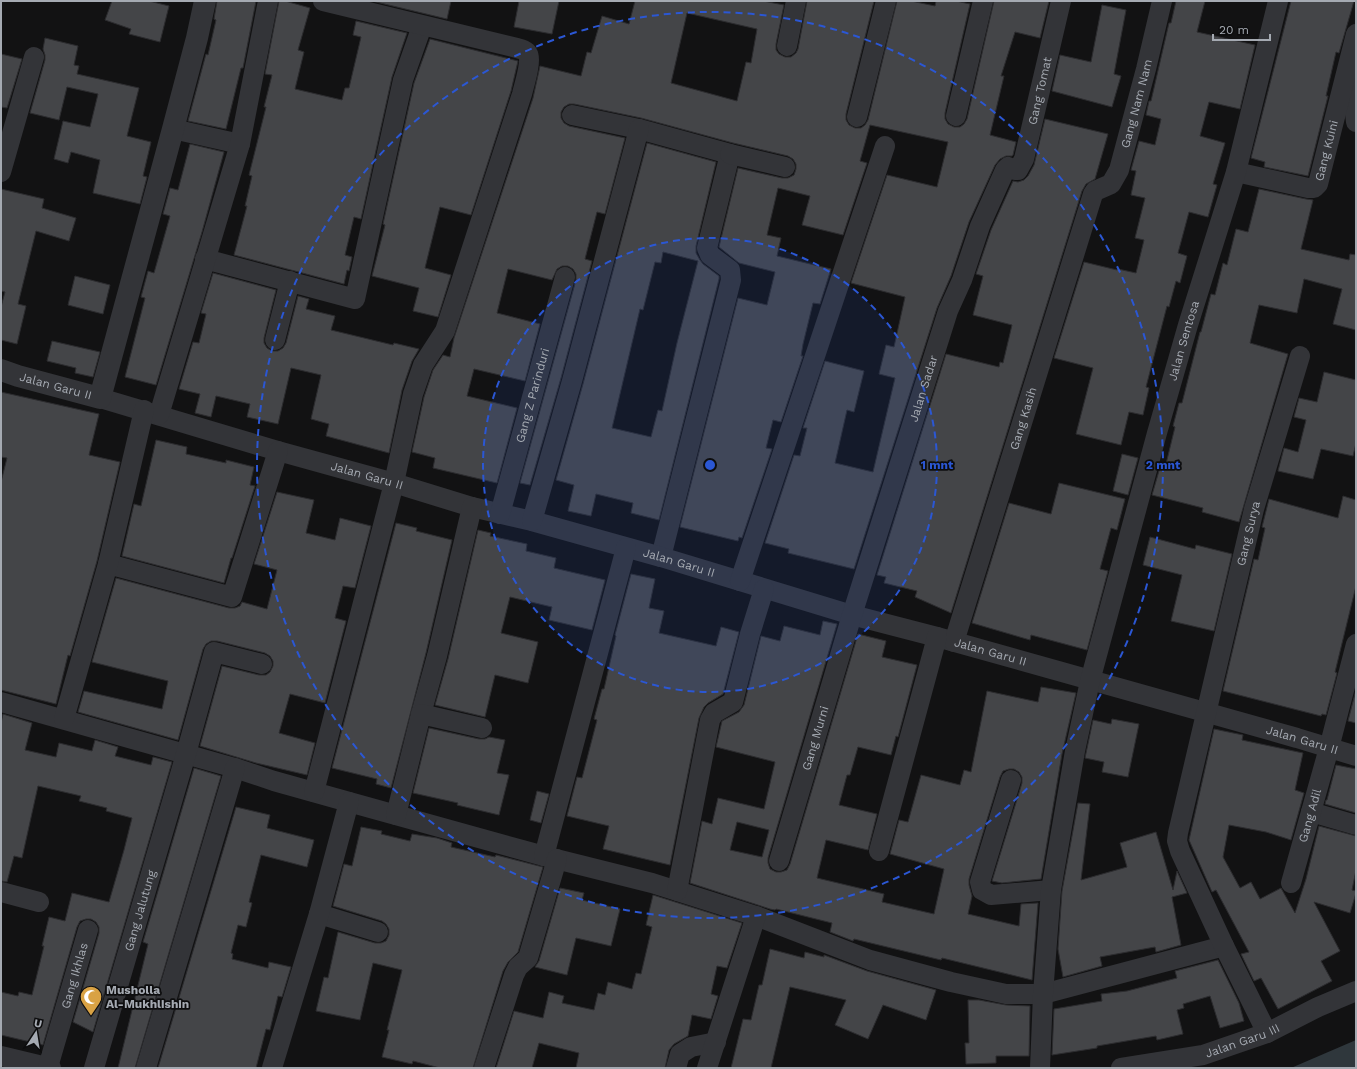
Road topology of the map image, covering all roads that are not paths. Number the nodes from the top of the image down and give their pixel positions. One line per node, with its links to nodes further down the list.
1 (205, 1): 19 (street)
2 (268, 1): 21 (street)
3 (323, 1): 10 (street)
4 (796, 1): 12 (street)
5 (886, 1): 17 (street)
6 (984, 1): 16 (street)
7 (1062, 1): 25 (street, Gang Tomat)
8 (1162, 1): 28 (street, Gang Nam Nam)
9 (1278, 1): 27 (street, Jalan Sentosa)
10 (422, 26): 31 (street); 38 (street)
11 (1356, 34): 27 (street, Gang Kuini)
12 (787, 46)
13 (34, 57): 26 (street)
14 (1356, 79): 18 (street)
15 (572, 115): 20 (street)
16 (956, 116)
17 (857, 117)
18 (1356, 122)
19 (173, 129): 21 (street); 35 (street)
20 (639, 129): 23 (street); 41 (street)
21 (240, 144): 29 (street)
22 (885, 146): 45 (street)
23 (730, 154): 24 (street); 43 (street)
24 (785, 167)
25 (1008, 167): 47 (street, Jalan Sadar)
26 (1, 172)
27 (1236, 172): 51 (street, Jalan Sentosa)
28 (1093, 194): 48 (street, Gang Kasih)
29 (205, 259): 31 (street); 36 (street)
30 (565, 277): 40 (street, Gang Z Parinduri)
31 (290, 281): 32 (street)
32 (275, 340)
33 (1300, 356): 53 (street, Gang Surya)
34 (1, 370): 35 (street, Jalan Garu II)
35 (100, 398): 36 (street, Jalan Garu II)
36 (152, 413): 37 (street, Jalan Garu II); 44 (street)
37 (278, 451): 38 (street, Jalan Garu II); 44 (street)
38 (394, 483): 39 (street, Jalan Garu II); 62 (street)
39 (472, 507): 40 (street, Jalan Garu II); 54 (street)
40 (500, 514): 41 (street, Jalan Garu II)
41 (532, 521): 42 (street, Jalan Garu II)
42 (626, 548): 43 (street, Jalan Garu II); 68 (street)
43 (661, 557): 45 (street, Jalan Garu II)
44 (108, 564): 55 (street)
45 (740, 582): 46 (street, Jalan Garu II)
46 (764, 589): 47 (street, Jalan Garu II); 72 (street)
47 (852, 615): 48 (street, Jalan Garu II); 69 (street, Gang Murni)
48 (945, 640): 51 (street, Jalan Garu II); 67 (street, Gang Kasih)
49 (1356, 644): 57 (street, Gang Adil)
50 (262, 664): 58 (street, Gang Jalutung)
51 (1090, 681): 53 (street, Jalan Garu II); 71 (street, Jalan Sentosa)
52 (1, 702): 55 (street)
53 (1205, 712): 57 (street, Jalan Garu II); 79 (street, Gang Surya)
54 (421, 714): 56 (street); 65 (street)
55 (64, 720): 58 (street)
56 (482, 728)
57 (1329, 748): 59 (street, Jalan Garu II); 64 (street, Gang Adil)
58 (186, 754): 60 (street); 87 (street, Gang Jalutung)
59 (1356, 756)
60 (235, 768): 62 (street); 88 (street)
61 (1011, 780): 71 (street)
62 (314, 792): 63 (street)
63 (349, 802): 65 (street); 75 (street)
64 (1311, 812): 66 (street); 70 (street, Gang Adil)
65 (396, 815): 68 (street)
66 (1356, 825)
67 (879, 851)
68 (550, 857): 72 (street); 90 (street)
69 (779, 861)
70 (1291, 883)
71 (1051, 890): 81 (street, Jalan Sentosa)
72 (676, 891): 76 (street)
73 (1, 892): 74 (street)
74 (39, 902)
75 (319, 914): 78 (street); 89 (street)
76 (756, 916): 81 (street); 83 (street)
77 (88, 930): 86 (street, Gang Ikhlas)
78 (378, 932)
79 (1224, 946): 81 (street); 82 (street, Gang Surya)
80 (1356, 991): 82 (street, Jalan Garu III)
81 (1042, 994): 93 (street, Jalan Sentosa)
82 (1266, 1033): 94 (street, Jalan Garu III)
83 (716, 1042): 91 (street); 92 (street)
84 (1, 1056): 85 (street)
85 (25, 1065): 86 (street)
86 (50, 1068)
87 (94, 1068)
88 (146, 1068)
89 (272, 1068)
90 (484, 1068)
91 (676, 1068)
92 (707, 1068)
93 (1040, 1068)
94 (1121, 1068)

